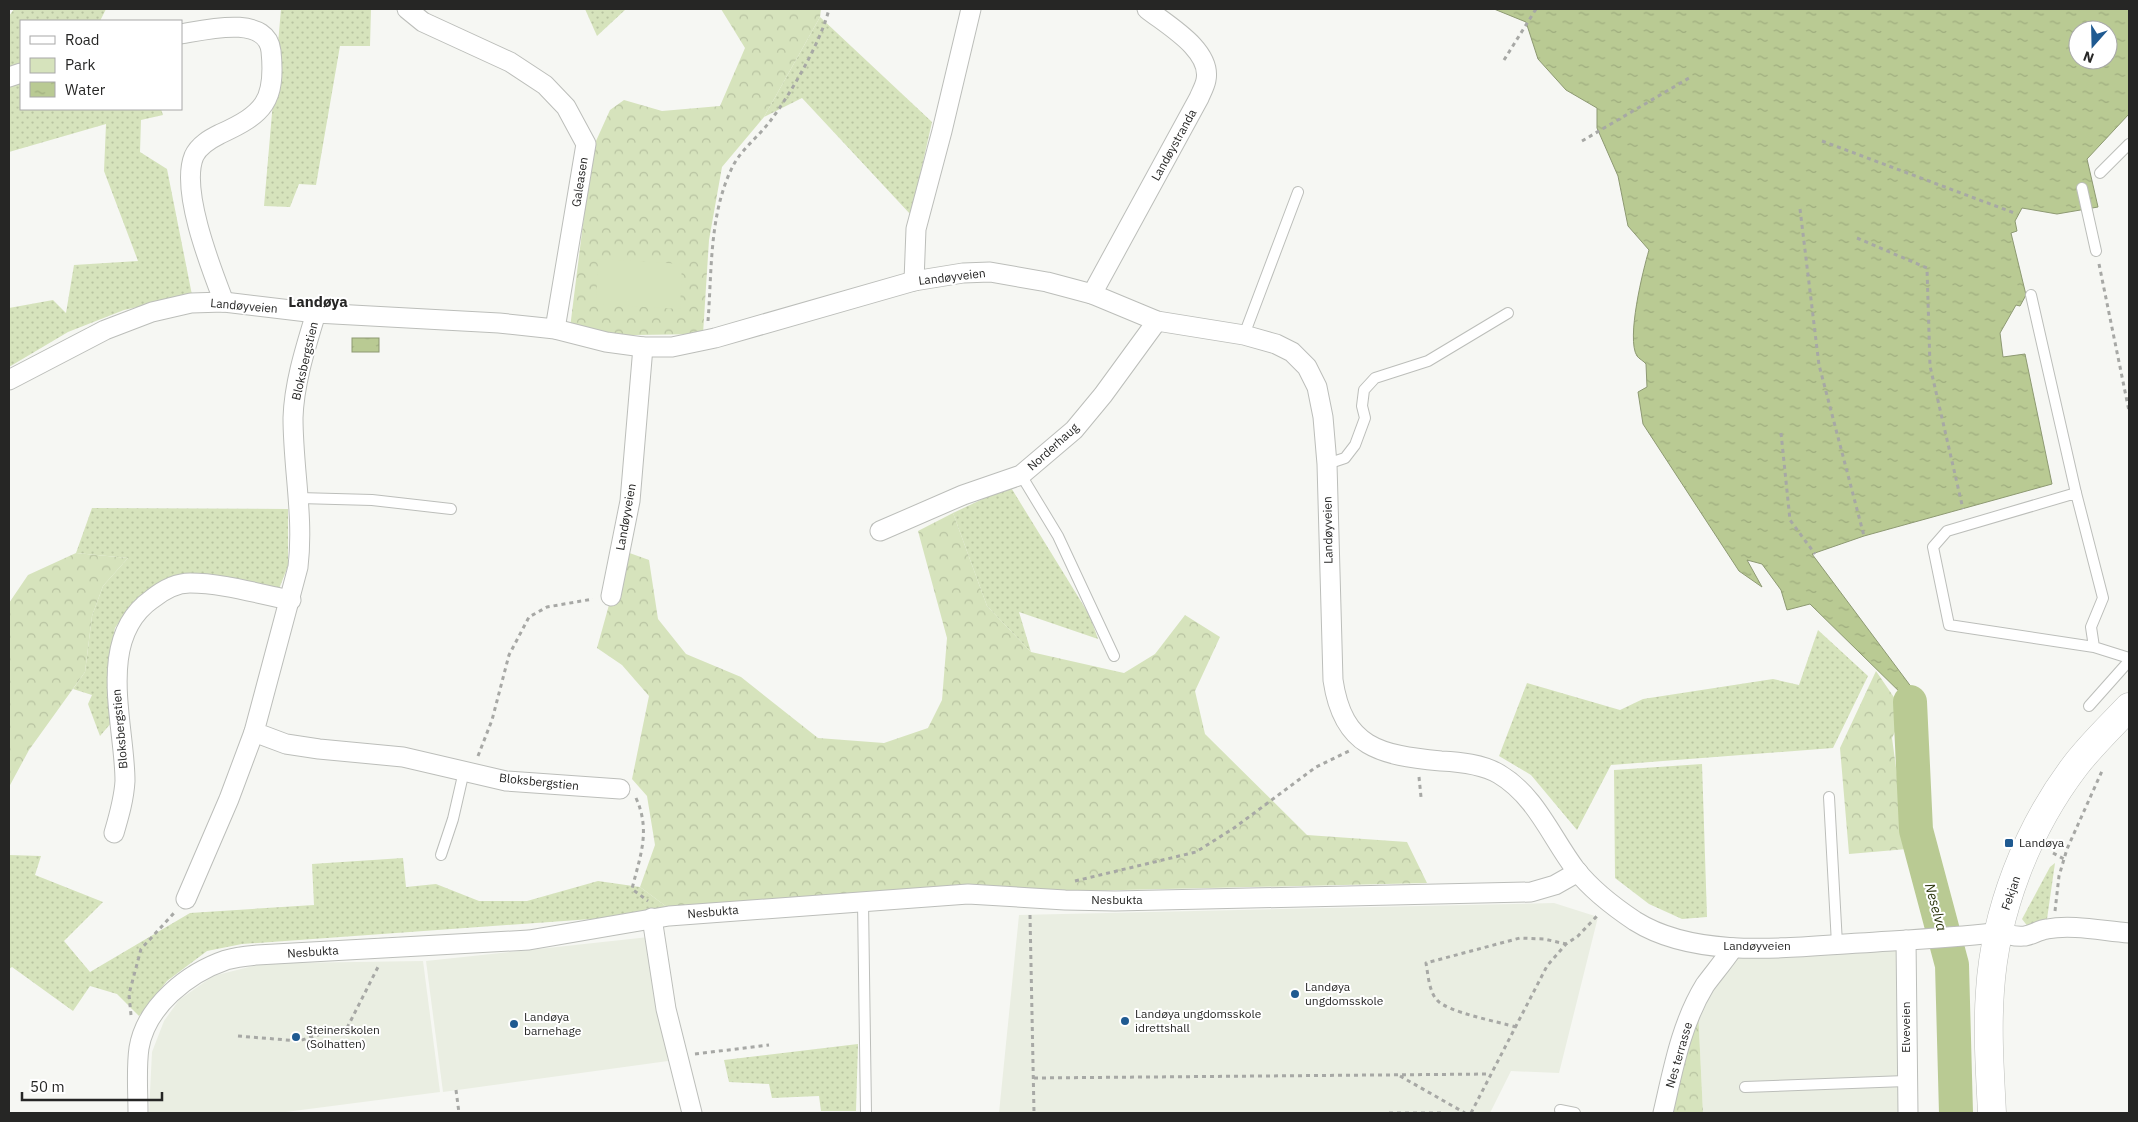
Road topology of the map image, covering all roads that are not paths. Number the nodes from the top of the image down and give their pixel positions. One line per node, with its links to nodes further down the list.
1 (406, 9): 17 (street, Galeasen)
2 (971, 9): 10 (street)
3 (1146, 9): 11 (street, Landøystranda)
4 (182, 34): 13 (street)
5 (2129, 144): 6 (lane)
6 (2100, 173)
7 (2082, 188): 9 (lane)
8 (1298, 192): 18 (lane)
9 (2096, 251)
10 (914, 281): 11 (street, Landøyveien); 19 (street, Landøyveien)
11 (1092, 294): 16 (street, Landøyveien)
12 (2032, 295): 23 (lane)
13 (224, 302): 14 (street, Landøyveien); 20 (street, Landøyveien)
14 (316, 313): 17 (street, Landøyveien); 24 (street, Bloksbergstien)
15 (1508, 313): 21 (lane)
16 (1157, 321): 18 (street, Landøyveien); 22 (street, Norderhaug)
17 (555, 329): 19 (street, Landøyveien)
18 (1244, 335): 21 (street, Landøyveien)
19 (643, 347): 27 (street, Landøyveien)
20 (9, 380)
21 (1327, 464): 40 (street, Landøyveien)
22 (1021, 475): 26 (street, Norderhaug); 30 (lane)
23 (2076, 493): 29 (lane); 29 (lane)
24 (299, 498): 25 (lane); 28 (street, Bloksbergstien)
25 (451, 509)
26 (880, 531)
27 (610, 596)
28 (291, 600): 34 (street, Bloksbergstien); 38 (street, Bloksbergstien)
29 (2094, 647): 31 (lane)
30 (1114, 656)
31 (2129, 660): 32 (lane)
32 (2089, 706)
33 (2129, 707): 44 (main road, Fekjan)
34 (254, 732): 35 (street, Bloksbergstien); 41 (street, Bloksbergstien)
35 (468, 772): 36 (street, Bloksbergstien); 39 (lane)
36 (620, 789)
37 (1829, 797): 47 (lane)
38 (114, 833)
39 (441, 855)
40 (1578, 872): 42 (street, Nesbukta); 48 (street, Landøyveien)
41 (186, 899)
42 (863, 902): 43 (street, Nesbukta); 54 (lane)
43 (661, 917): 52 (street, Nesbukta); 53 (street)
44 (1999, 933): 45 (street); 46 (street, Landøyveien); 58 (main road, Fekjan)
45 (2129, 933)
46 (1916, 940): 47 (street, Landøyveien); 49 (street, Elveveien)
47 (1837, 944): 48 (street, Landøyveien)
48 (1733, 948): 56 (street, Nes terrasse)
49 (1906, 1081): 50 (lane); 57 (street, Elveveien)
50 (1744, 1087)
51 (1560, 1110): 55 (lane)
52 (138, 1113)
53 (692, 1113)
54 (866, 1113)
55 (1575, 1113)
56 (1664, 1113)
57 (1908, 1113)
58 (1992, 1113)

